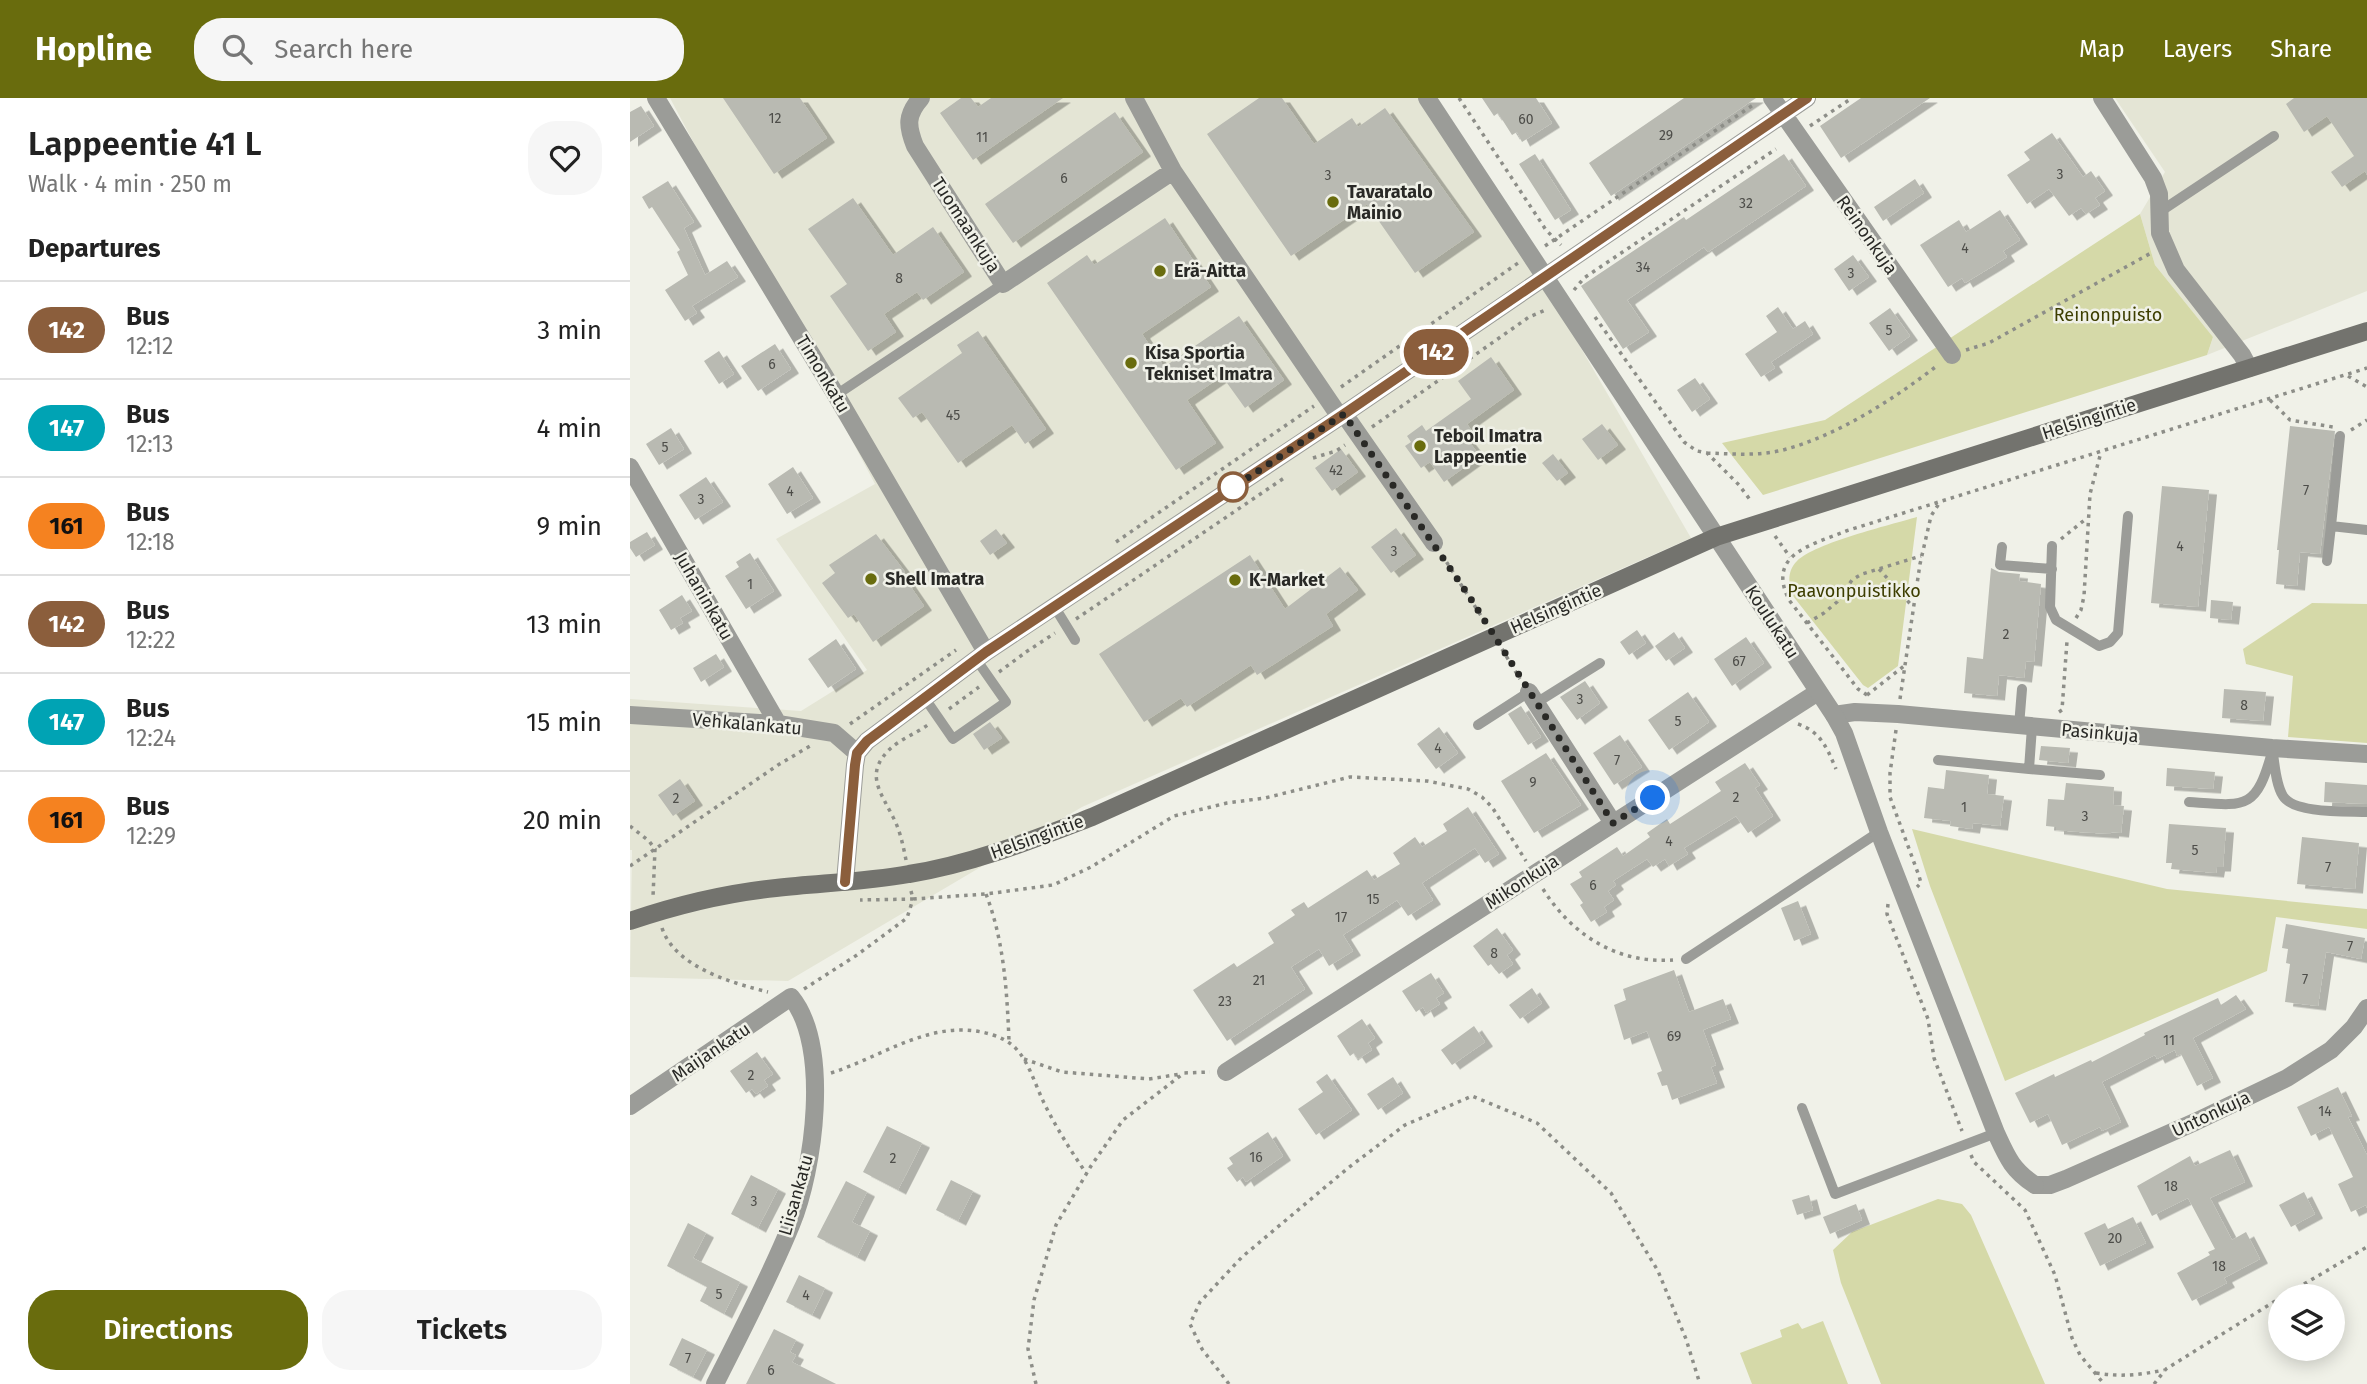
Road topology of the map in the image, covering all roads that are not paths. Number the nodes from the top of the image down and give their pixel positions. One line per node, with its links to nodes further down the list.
1 (656, 98): 17 (street, Timonkatu)
2 (921, 98): 13 (street, Tuomaankuja)
3 (1134, 98): 10 (street)
4 (1427, 98): 12 (street, Koulukatu)
5 (1772, 98): 8 (street, Reinonkuja)
6 (1807, 98): 8 (street)
7 (2102, 98): 11 (street)
8 (1783, 114): 12 (street); 15 (street, Reinonkuja)
9 (2274, 136): 11 (lane)
10 (1173, 171): 13 (street, Tuomaankuja); 18 (street)
11 (2161, 211): 16 (street)
12 (1544, 277): 18 (street); 24 (street, Koulukatu)
13 (1003, 284): 17 (lane)
14 (2367, 331): 16 (main road, Helsingintie)
15 (1952, 355)
16 (2249, 368): 24 (main road, Helsingintie)
17 (836, 395): 32 (street, Timonkatu)
18 (1342, 415): 25 (street); 30 (street)
19 (2340, 436): 22 (lane)
20 (630, 467): 40 (street, Juhaninkatu)
21 (2128, 516): 29 (lane)
22 (2331, 526): 23 (lane); 28 (lane)
23 (2367, 530)
24 (1716, 537): 35 (street, Koulukatu); 53 (main road, Helsingintie)
25 (1434, 543)
26 (2052, 546): 29 (lane)
27 (2002, 547): 29 (lane)
28 (2328, 561)
29 (2052, 569)
30 (1054, 606): 31 (lane); 32 (street)
31 (1075, 640)
32 (981, 655): 36 (street); 36 (lane)
33 (1600, 663): 37 (lane)
34 (2022, 689): 42 (lane)
35 (1818, 692): 39 (street, Koulukatu); 51 (street, Mikonkuja)
36 (924, 697): 44 (street)
37 (1532, 698): 41 (lane); 51 (street)
38 (630, 715): 40 (street, Vehkalankatu)
39 (1834, 715): 42 (street, Pasinkuja); 52 (street, Koulukatu)
40 (778, 724): 44 (street, Vehkalankatu)
41 (1478, 725)
42 (2025, 726): 43 (street, Pasinkuja); 47 (lane)
43 (2272, 748): 45 (street, Pasinkuja); 49 (lane); 50 (lane)
44 (857, 753): 53 (street)
45 (2367, 754)
46 (1938, 760): 47 (lane)
47 (2029, 769): 48 (lane)
48 (2100, 775)
49 (2189, 802)
50 (2367, 812)
51 (1613, 823): 58 (street, Mikonkuja)
52 (1879, 832): 55 (lane); 61 (street, Koulukatu)
53 (845, 882): 54 (main road, Helsingintie)
54 (630, 921)
55 (1686, 959)
56 (791, 997): 59 (street, Maijankatu); 63 (street, Liisankatu)
57 (2367, 1008): 62 (street, Untonkuja)
58 (1226, 1072)
59 (630, 1106)
60 (1802, 1108): 61 (lane)
61 (1996, 1133): 62 (street, Koulukatu)
62 (2035, 1185)
63 (715, 1384)

